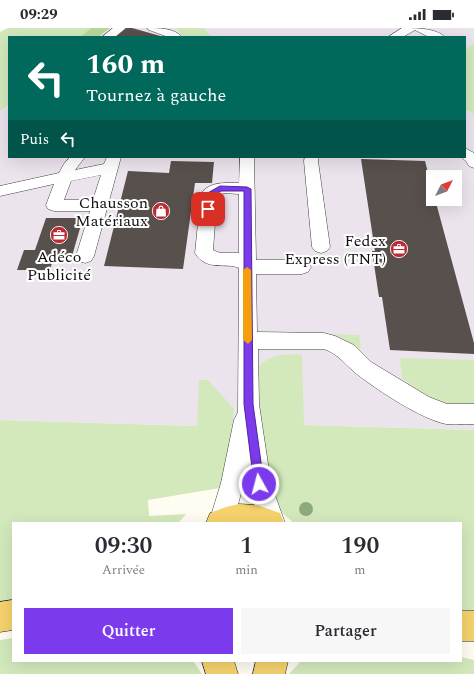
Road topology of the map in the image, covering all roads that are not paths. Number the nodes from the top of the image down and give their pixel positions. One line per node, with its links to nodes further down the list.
1 (120, 28): 5 (street)
2 (152, 28): 6 (street)
3 (411, 28): 7 (street)
4 (419, 28): 8 (street)
5 (109, 36)
6 (174, 36)
7 (396, 36)
8 (437, 36)
9 (466, 154): 14 (street)
10 (77, 158): 15 (street)
11 (247, 158): 16 (street)
12 (312, 158): 19 (street)
13 (112, 163): 15 (street); 18 (street)
14 (474, 163)
15 (66, 176): 17 (street); 18 (street)
16 (247, 189): 21 (street); 21 (street)
17 (0, 191)
18 (99, 206): 20 (street)
19 (321, 247)
20 (85, 256)
21 (247, 264): 22 (street); 23 (street)
22 (302, 267)
23 (248, 340): 24 (street); 25 (street)
24 (248, 404): 26 (street); 29 (street)
25 (474, 414)
26 (220, 522)
27 (223, 522): 28 (main road)
28 (269, 522)
29 (272, 522)
30 (12, 615): 31 (main road)
31 (0, 617)
32 (218, 662): 34 (main road)
33 (272, 662): 35 (main road)
34 (222, 674)
35 (269, 674)

